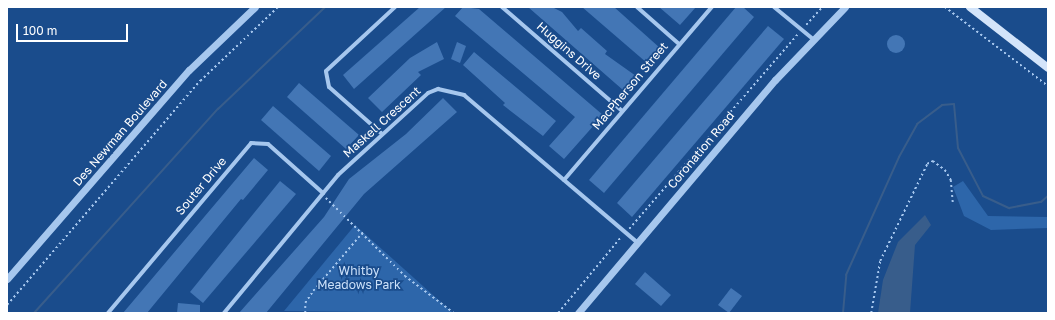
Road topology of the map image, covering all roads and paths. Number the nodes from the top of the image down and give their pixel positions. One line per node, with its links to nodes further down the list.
1 (255, 7): 27 (street, Des Newman Boulevard)
2 (278, 7): 28 (path)
3 (395, 7): 19 (street)
4 (502, 7): 18 (street, Huggins Drive)
5 (637, 7): 15 (street)
6 (712, 7): 15 (street, MacPherson Street)
7 (774, 7): 13 (street)
8 (822, 7): 12 (path)
9 (846, 7): 13 (street, Coronation Road)
10 (945, 7): 17 (path)
11 (970, 7): 16 (main road)
12 (808, 23)
13 (813, 39): 26 (street, Coronation Road)
14 (792, 41): 23 (path)
15 (679, 44): 18 (street, MacPherson Street)
16 (1048, 68)
17 (1048, 86)
18 (622, 111): 20 (street, MacPherson Street)
19 (381, 133): 20 (street, Maskell Crescent); 21 (street, Maskell Crescent)
20 (564, 180): 26 (street, Maskell Crescent)
21 (323, 194): 24 (path); 29 (street, Souter Drive); 30 (street, Maskell Crescent)
22 (954, 204): 35 (path)
23 (633, 224)
24 (363, 232): 31 (path); 32 (path)
25 (618, 240): 33 (path)
26 (637, 242): 34 (street, Coronation Road)
27 (7, 279)
28 (7, 305)
29 (108, 313)
30 (224, 313)
31 (305, 313)
32 (454, 313)
33 (558, 313)
34 (578, 313)
35 (871, 313)

